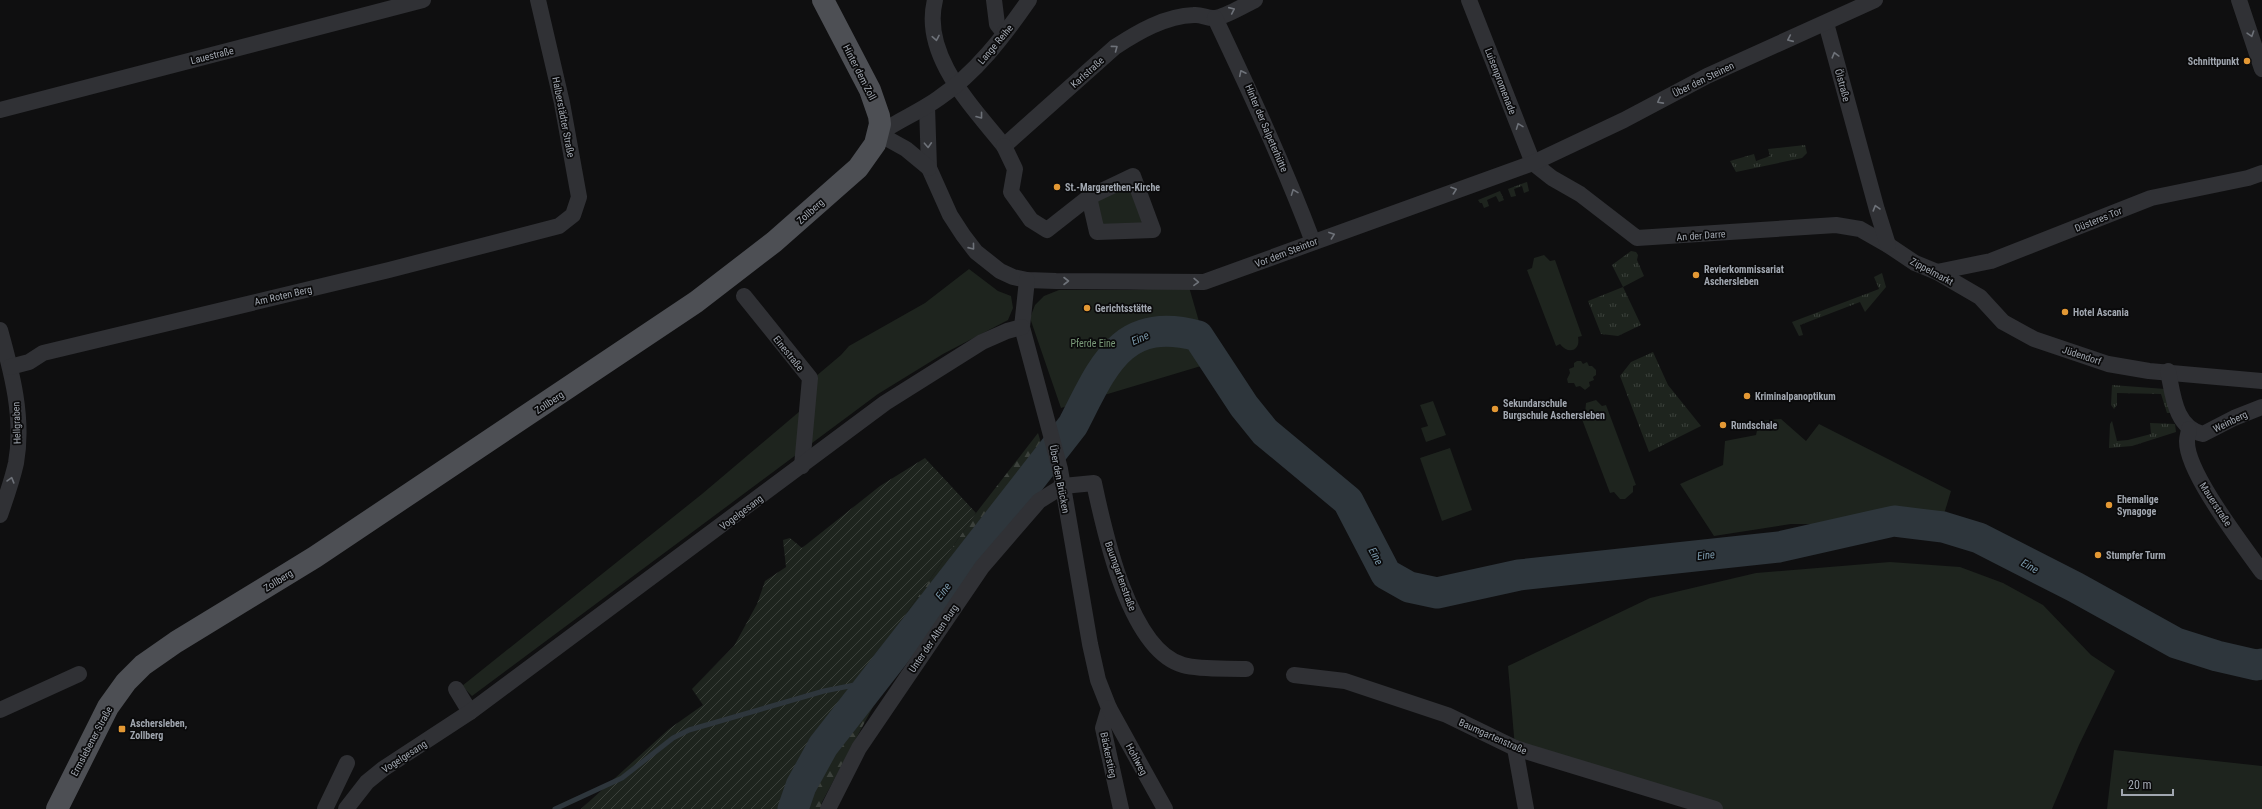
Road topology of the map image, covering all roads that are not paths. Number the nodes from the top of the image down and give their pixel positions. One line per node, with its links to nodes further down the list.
1 (423, 0): 18 (street, Lauestraße)
2 (538, 0): 25 (street, Halberstädter Straße)
3 (823, 0): 19 (main road, Hinter dem Zoll)
4 (935, 0): 16 (street, one-way to 16)
5 (994, 0): 14 (street)
6 (1029, 0): 14 (street, Lange Reihe)
7 (1255, 0): 12 (street, one-way to 7)
8 (1469, 0): 21 (street, Luisenpromenade, one-way to 8)
9 (2239, 0): 15 (street, one-way to 15)
10 (1871, 1): 13 (street, Über den Steinen)
11 (1193, 7): 12 (street, Karlstraße); 20 (street, Karlstraße, one-way to 11)
12 (1215, 18): 26 (street, Hinter der Salpeterhütte, one-way to 12)
13 (1826, 24): 21 (street, Über den Steinen, one-way to 21); 27 (street, Ölstraße, one-way to 13)
14 (1004, 33): 16 (street, Lange Reihe)
15 (2262, 69)
16 (957, 85): 17 (street, Lange Reihe); 20 (street, one-way to 20)
17 (926, 106): 19 (street, Lange Reihe); 22 (street, one-way to 22)
18 (0, 110)
19 (879, 134): 22 (street); 43 (main road, Zollberg)
20 (1004, 146): 24 (street)
21 (1533, 162): 26 (street, Vor dem Steintor, one-way to 21); 27 (street, An der Darre)
22 (929, 168): 29 (street, one-way to 29)
23 (2262, 173): 28 (street, Düsteres Tor)
24 (1090, 196)
25 (559, 226): 34 (street, Am Roten Berg)
26 (1313, 242): 29 (street, Vor dem Steintor, one-way to 26)
27 (1888, 244): 28 (street, Zippelmarkt)
28 (1937, 272): 33 (street, Zippelmarkt)
29 (1028, 280): 31 (street, Über den Brücken)
30 (744, 296): 39 (street, Einestraße)
31 (1022, 327): 39 (street, Vogelgesang); 40 (street, Über den Brücken)
32 (0, 330): 34 (street, Hellgraben)
33 (2017, 332): 35 (street, Jüdendorf)
34 (10, 367): 41 (street, Hellgraben, one-way to 34)
35 (2168, 371): 36 (street); 38 (street)
36 (2262, 381)
37 (2262, 407): 38 (street, Weinberg)
38 (2189, 429): 42 (street, Mauerstraße)
39 (802, 466): 50 (street, Vogelgesang)
40 (1063, 486): 44 (street, Baumgartenstraße); 48 (street, Über den Brücken); 56 (street, Unter der Alten Burg)
41 (0, 515)
42 (2262, 572)
43 (189, 635): 53 (main road, Ermslebener Straße)
44 (1246, 669)
45 (79, 674): 49 (street)
46 (1294, 675): 51 (street, Baumgartenstraße)
47 (456, 689): 50 (street)
48 (1109, 708): 57 (street, Bäckerstieg); 58 (street, Hohlweg)
49 (0, 710)
50 (470, 712): 55 (street, Vogelgesang)
51 (1515, 748): 59 (street); 60 (street, Baumgartenstraße)
52 (347, 763): 54 (street)
53 (57, 809)
54 (325, 809)
55 (346, 809)
56 (828, 809)
57 (1121, 809)
58 (1165, 809)
59 (1526, 809)
60 (1715, 809)

